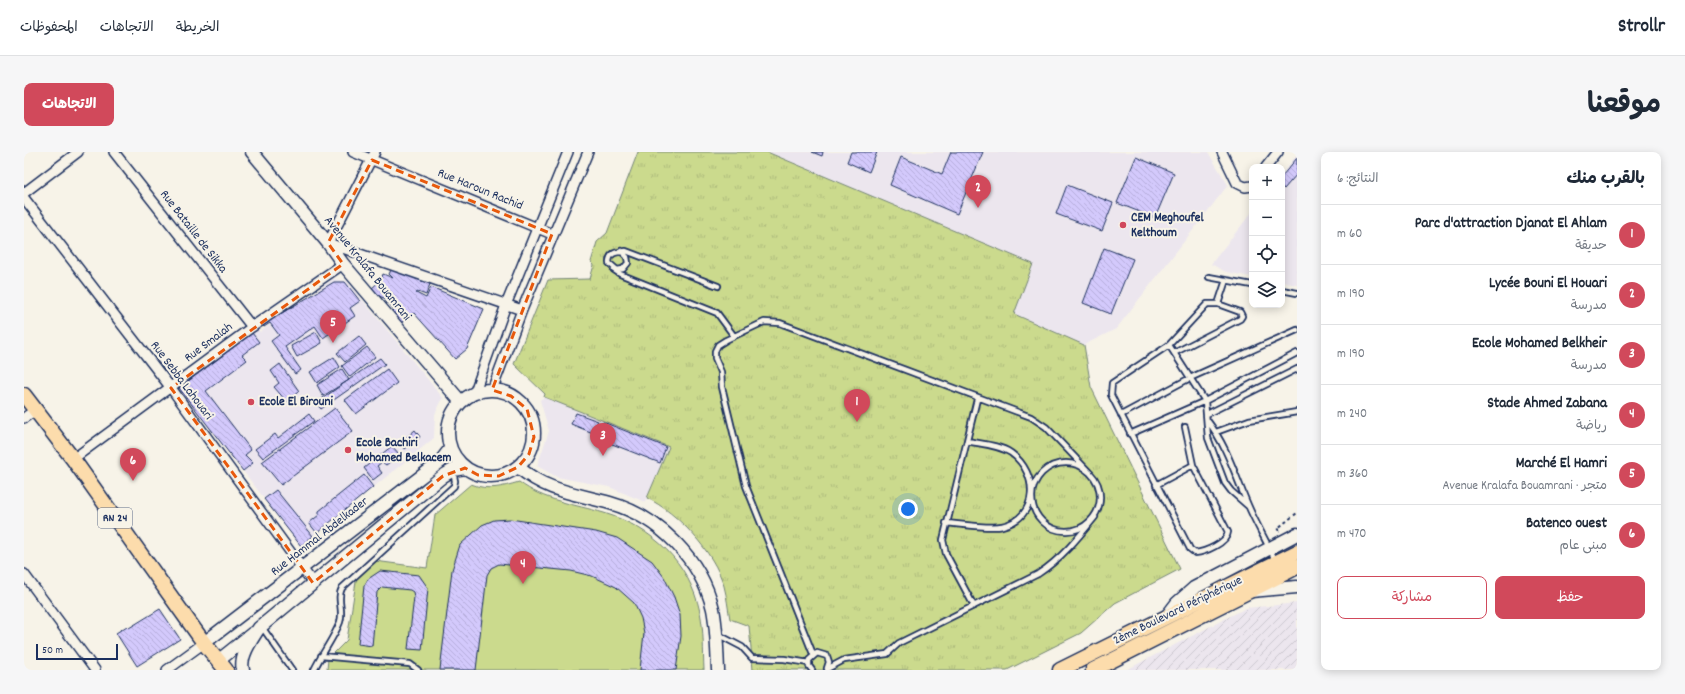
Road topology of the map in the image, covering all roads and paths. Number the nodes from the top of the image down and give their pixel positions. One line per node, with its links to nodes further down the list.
1 (78, 152): 12 (street)
2 (114, 152): 29 (street, Rue Bataille de Sikka)
3 (252, 152): 16 (street, Avenue Kralafa Bouamrani)
4 (353, 152): 9 (street, Rue Haroun Rachid)
5 (568, 152): 14 (street)
6 (588, 152): 15 (street)
7 (1222, 152): 11 (street)
8 (1278, 152): 10 (street)
9 (374, 156): 14 (street, Rue Haroun Rachid); 16 (street)
10 (1268, 164)
11 (1249, 186)
12 (24, 193)
13 (24, 198): 37 (street, Rue Sebba Lahouari)
14 (536, 228): 15 (street, Rue Haroun Rachid); 27 (street)
15 (552, 234): 28 (street)
16 (328, 243): 18 (street, Avenue Kralafa Bouamrani); 27 (street)
17 (622, 252): 19 (lane); 19 (lane); 23 (lane)
18 (343, 264): 29 (street, Rue Smalah); 43 (street, Avenue Kralafa Bouamrani)
19 (613, 269): 31 (lane)
20 (1208, 277): 21 (lane)
21 (1226, 280): 22 (lane); 26 (lane)
22 (1249, 284)
23 (718, 286)
24 (1285, 291): 25 (lane)
25 (1297, 293)
26 (1218, 304): 32 (lane); 33 (lane)
27 (506, 305): 28 (street); 39 (street)
28 (522, 310): 38 (street)
29 (252, 327): 37 (street, Rue Smalah)
30 (1297, 330): 36 (lane)
31 (734, 336): 41 (lane); 81 (lane)
32 (1169, 345): 33 (lane); 47 (lane)
33 (1174, 353): 36 (lane)
34 (1297, 353): 42 (lane)
35 (1297, 369): 46 (lane)
36 (1190, 378): 42 (lane); 47 (lane)
37 (171, 388): 54 (street, Rue Smalah); 71 (street, Rue Sebba Lahouari)
38 (492, 390): 39 (street); 56 (street)
39 (474, 394): 43 (street)
40 (24, 395): 45 (main road, RN 24)
41 (977, 399): 52 (lane); 58 (lane)
42 (1205, 401): 46 (lane); 51 (lane)
43 (461, 402): 53 (street)
44 (1297, 412): 50 (lane)
45 (29, 414): 54 (main road, RN 24)
46 (1207, 414): 48 (lane)
47 (1121, 415): 51 (lane)
48 (1207, 420): 50 (lane); 61 (lane)
49 (1186, 427): 55 (lane)
50 (1216, 432): 61 (lane)
51 (1130, 434): 59 (lane)
52 (967, 441): 60 (lane); 64 (lane)
53 (450, 449): 57 (street); 71 (street, Rue Hammal Abdelkader)
54 (73, 459): 80 (main road, RN 24)
55 (1193, 465): 59 (lane); 59 (lane)
56 (518, 467): 57 (street); 79 (street)
57 (459, 469): 73 (street); 82 (lane)
58 (1089, 472): 60 (lane); 63 (lane)
59 (1156, 485)
60 (1032, 497): 63 (lane); 64 (lane)
61 (1248, 506): 67 (lane)
62 (1297, 513): 65 (path)
63 (1095, 516): 76 (lane)
64 (946, 522): 76 (lane)
65 (1278, 528)
66 (1297, 534): 67 (street)
67 (1270, 549): 69 (lane); 77 (street)
68 (1297, 552): 69 (main road, 2ème Boulevard Périphérique)
69 (1277, 563): 77 (main road, 2ème Boulevard Périphérique)
70 (1297, 567): 75 (main road, 2ème Boulevard Périphérique)
71 (304, 568): 73 (street, Rue Sebba Lahouari); 80 (street, Rue Hammal Abdelkader)
72 (24, 574): 85 (street)
73 (314, 583): 78 (street)
74 (1297, 587): 75 (street)
75 (1248, 592): 95 (main road, 2ème Boulevard Périphérique)
76 (974, 606): 93 (lane)
77 (1167, 616): 94 (main road, 2ème Boulevard Périphérique)
78 (261, 627): 84 (street); 87 (street); 88 (lane)
79 (715, 632): 83 (lane); 91 (street)
80 (204, 643): 84 (main road); 86 (street)
81 (813, 654): 83 (lane); 93 (lane)
82 (321, 656): 89 (lane); 90 (lane)
83 (809, 663): 92 (lane)
84 (222, 665)
85 (95, 670)
86 (167, 670)
87 (243, 670)
88 (292, 670)
89 (314, 670)
90 (418, 670)
91 (718, 670)
92 (812, 670)
93 (826, 670)
94 (1060, 670)
95 (1093, 670)

